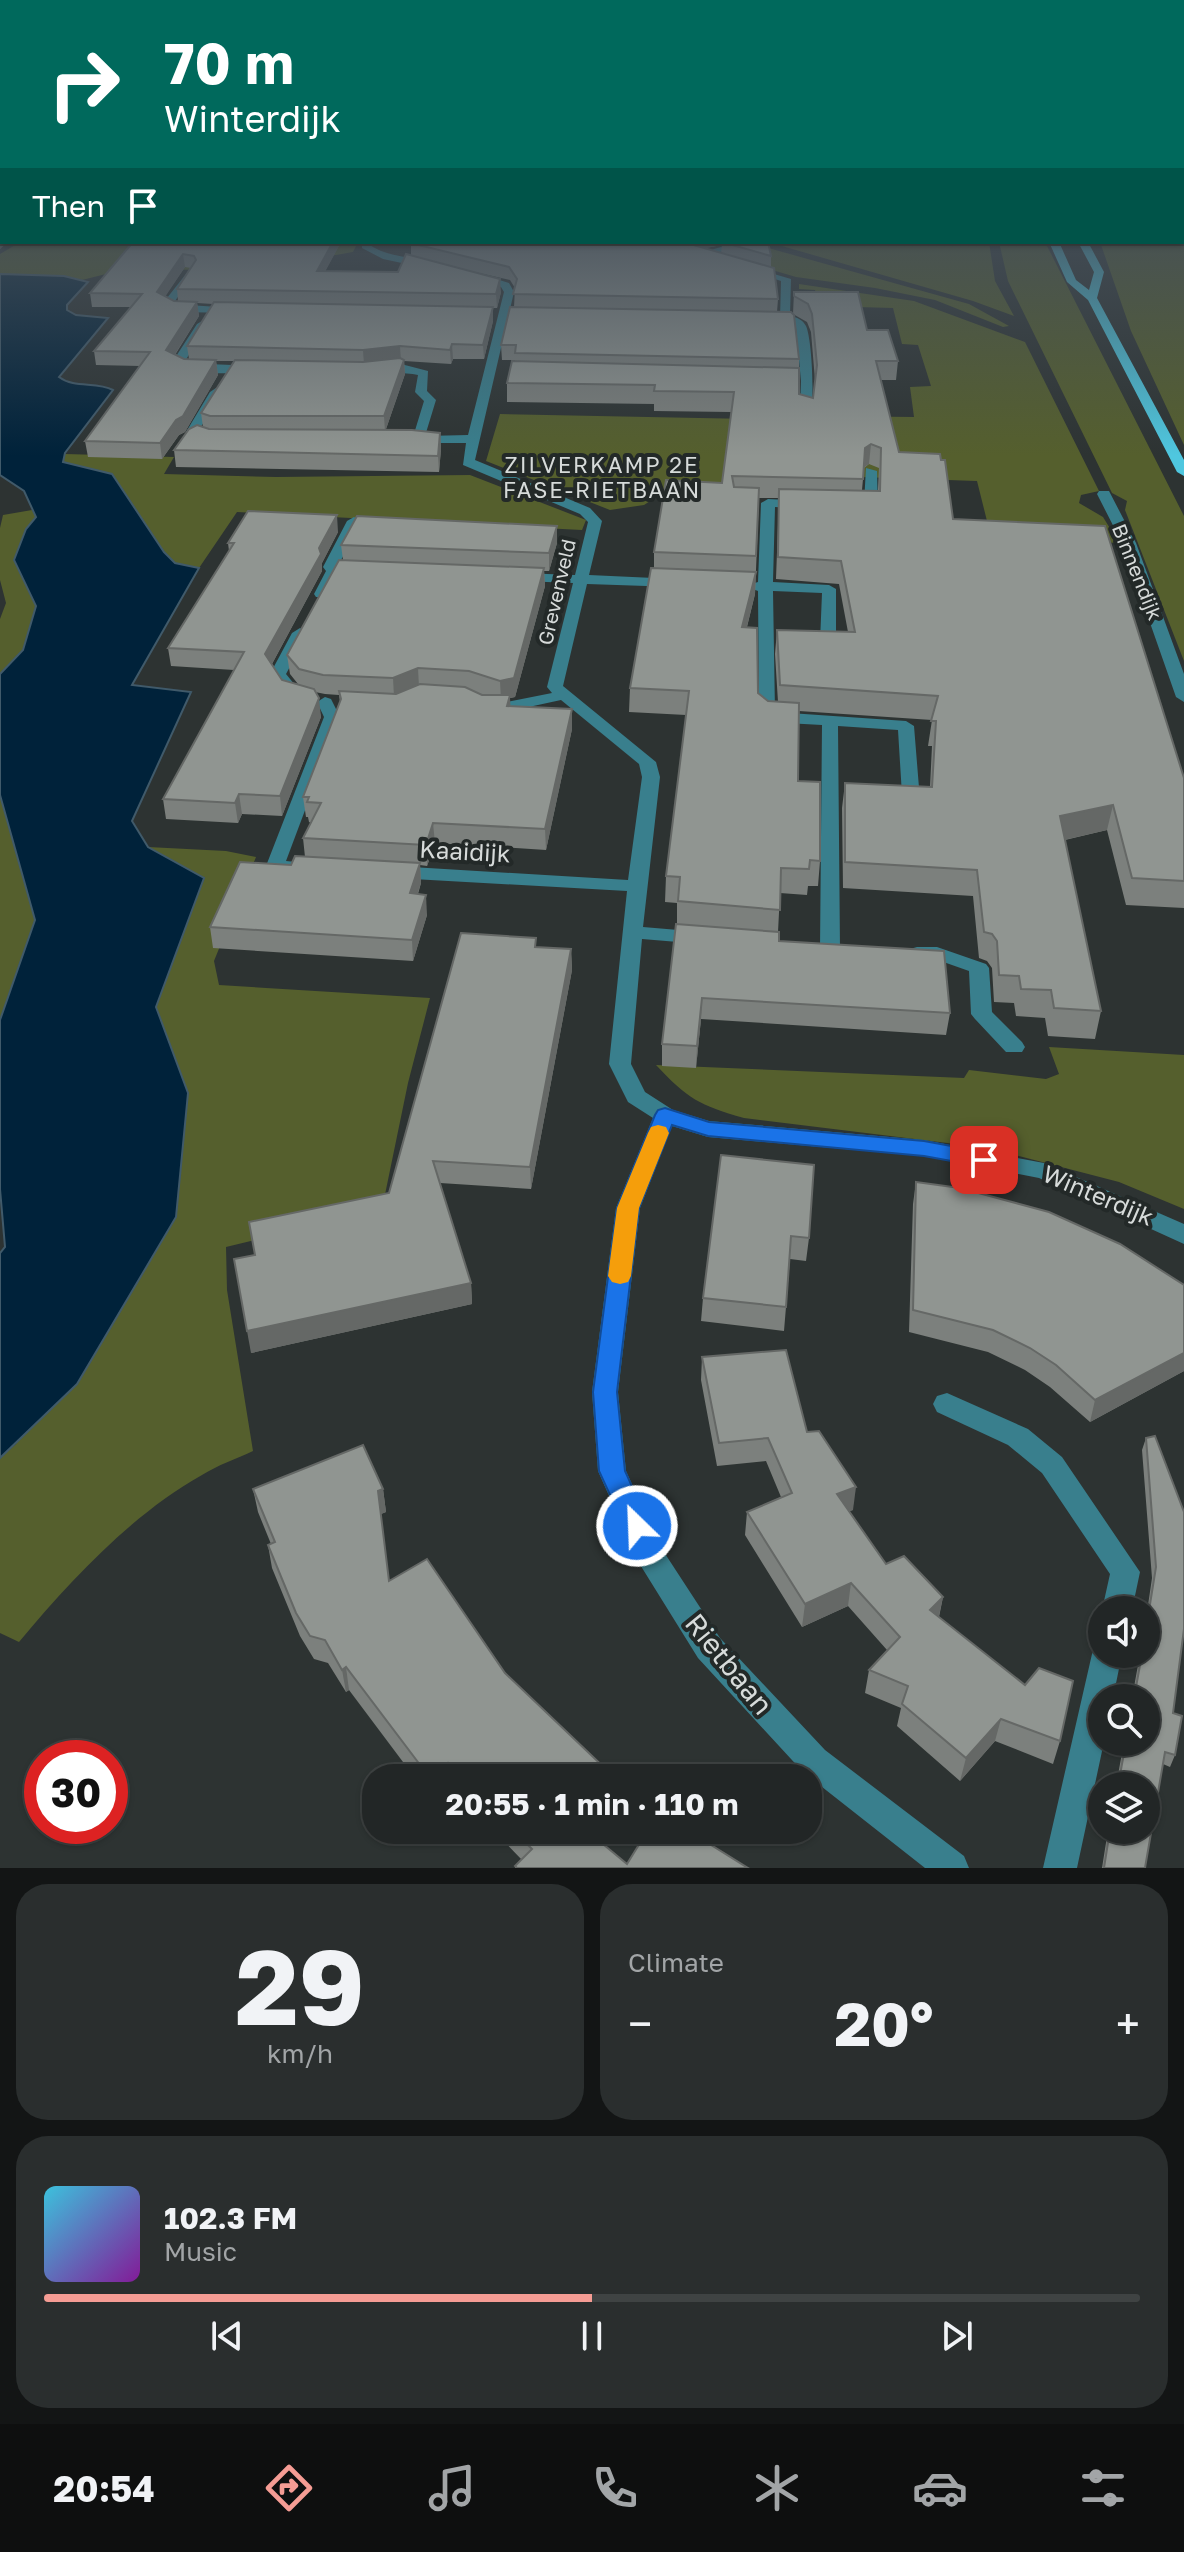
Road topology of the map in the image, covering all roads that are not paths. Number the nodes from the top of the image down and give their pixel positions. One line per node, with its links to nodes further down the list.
1 (184, 281): 7 (street)
2 (491, 281): 18 (street)
3 (786, 281): 10 (street)
4 (1072, 281): 6 (main road)
5 (1097, 281): 6 (main road)
6 (1092, 298): 20 (main road)
7 (211, 310): 8 (street); 11 (street)
8 (242, 311)
9 (770, 318): 10 (street)
10 (785, 319): 15 (street)
11 (231, 369): 12 (street); 17 (street)
12 (275, 369)
13 (364, 371): 18 (street)
14 (791, 380): 15 (street)
15 (807, 381): 16 (street)
16 (806, 412)
17 (226, 438)
18 (471, 439): 24 (street, Grevenveld)
19 (871, 471): 27 (street)
20 (1184, 472)
21 (1104, 494): 30 (street, Binnendijk)
22 (356, 518): 34 (street)
23 (506, 577): 24 (street)
24 (581, 579): 25 (street); 29 (street, Grevenveld)
25 (692, 583)
26 (736, 585): 27 (street)
27 (765, 586): 28 (street); 28 (street)
28 (780, 646): 32 (street)
29 (564, 695): 31 (street); 36 (street)
30 (1184, 697)
31 (470, 698)
32 (830, 720): 33 (street); 39 (street)
33 (884, 800)
34 (322, 868)
35 (369, 871): 36 (street, Kaaidijk)
36 (637, 886): 37 (street)
37 (634, 932): 38 (street); 42 (street, Winterdijk)
38 (724, 940)
39 (830, 948)
40 (891, 951): 41 (street)
41 (1014, 1047)
42 (665, 1115): 43 (street, Winterdijk); 47 (street, Rietbaan)
43 (1184, 1235)
44 (947, 1404): 45 (street)
45 (1120, 1596)
46 (1104, 1668): 48 (street)
47 (952, 1868)
48 (1060, 1868)

